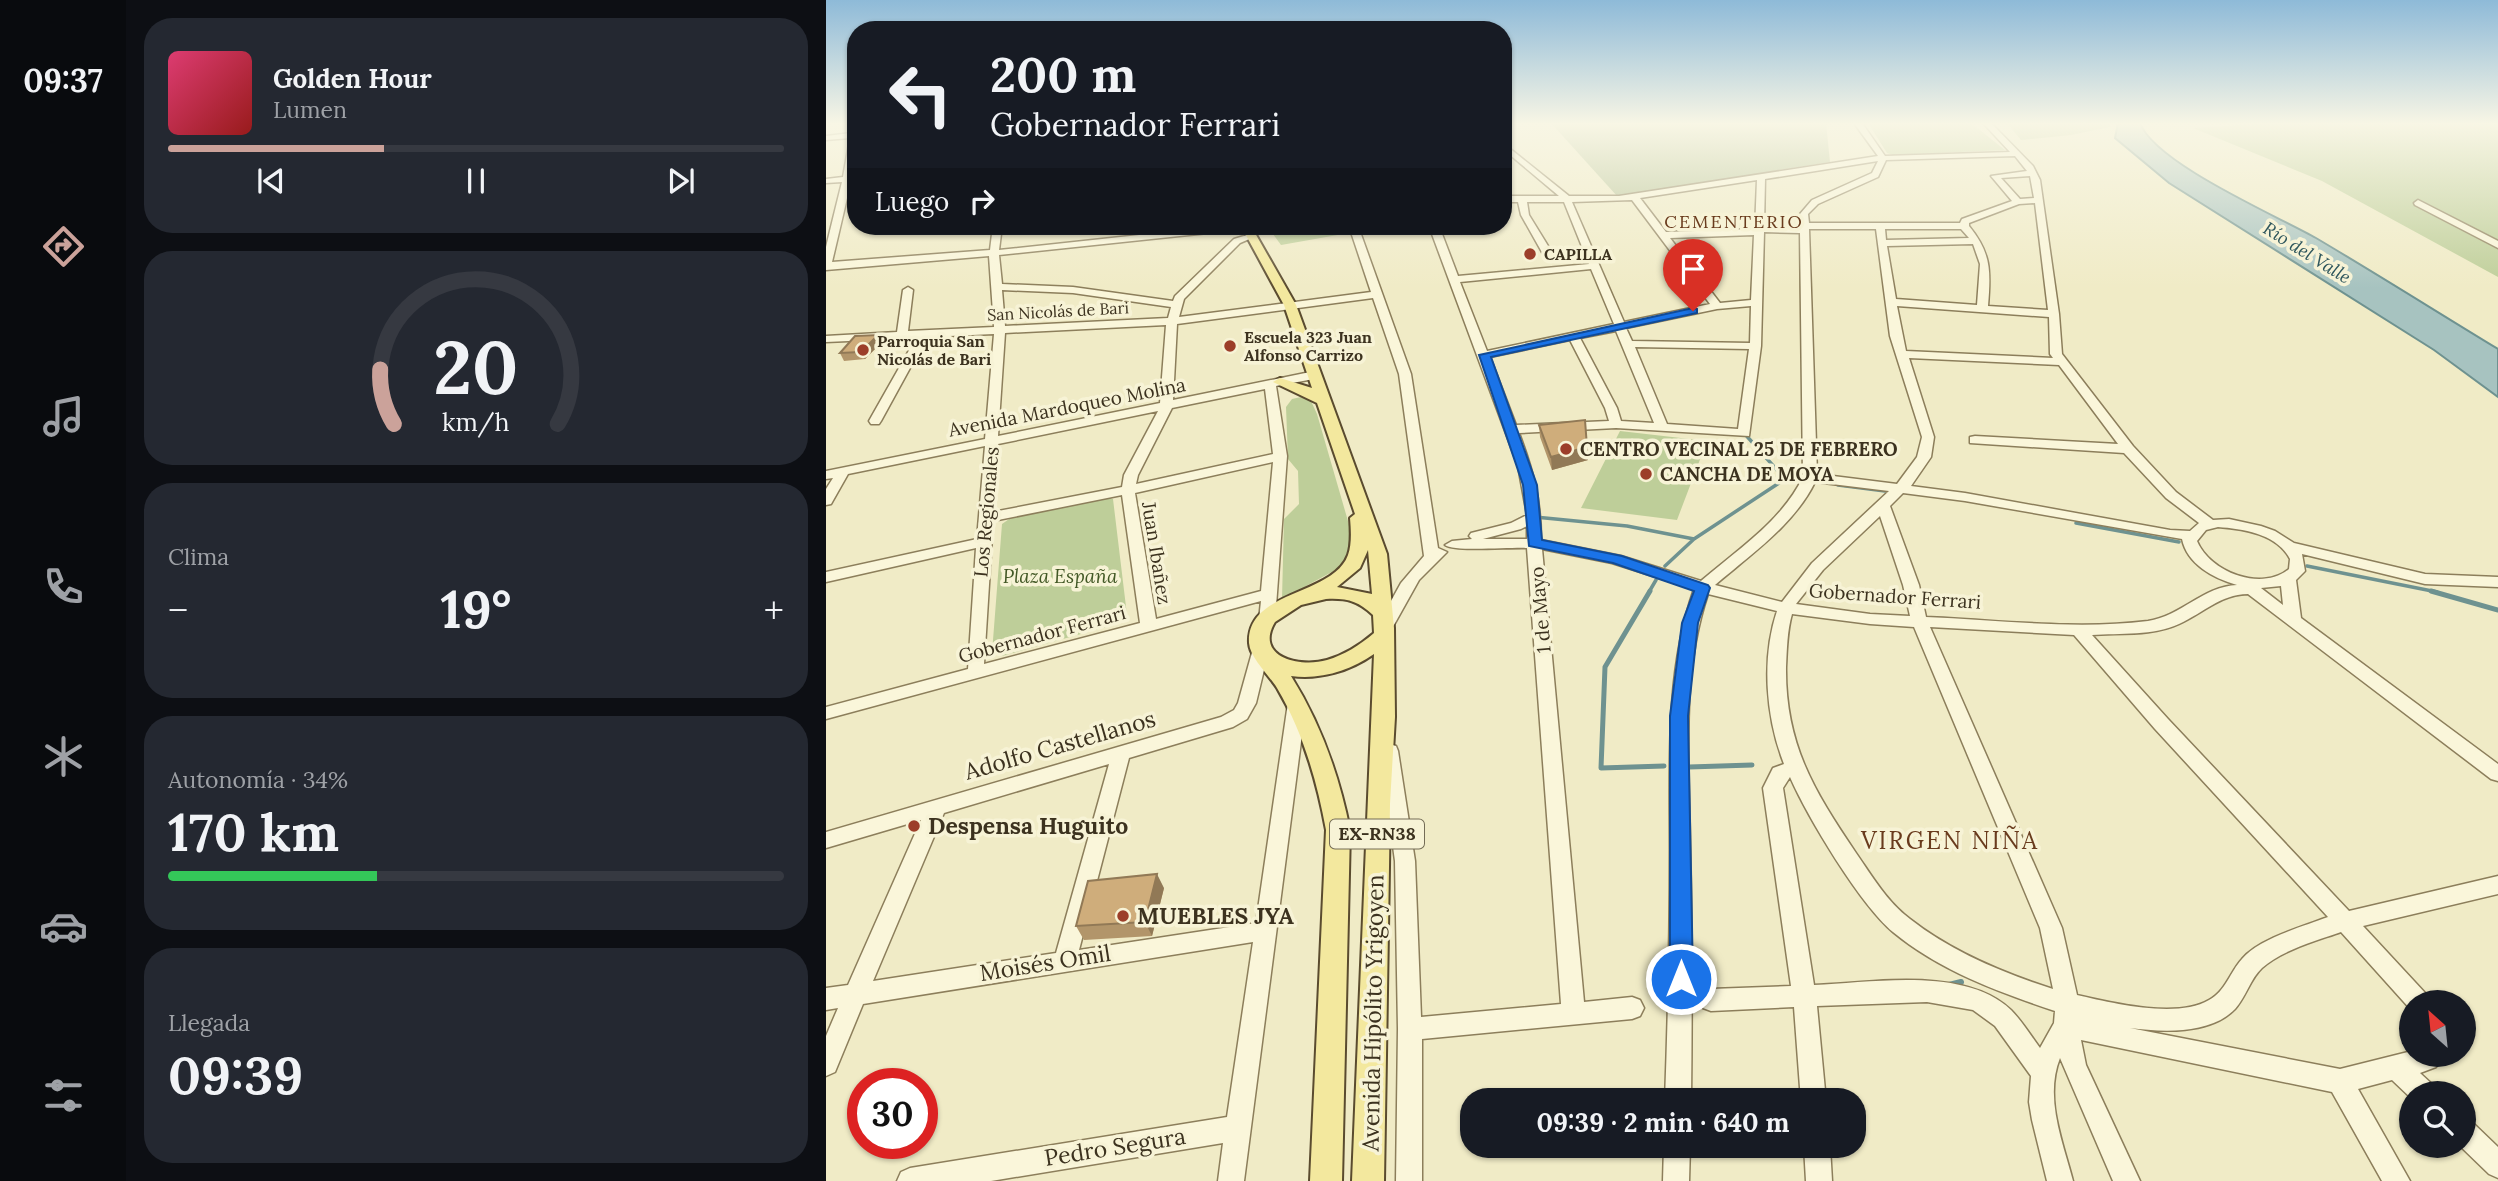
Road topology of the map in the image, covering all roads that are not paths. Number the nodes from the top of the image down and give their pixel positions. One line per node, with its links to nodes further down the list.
1 (1542, 178): 13 (street)
2 (1743, 178): 10 (street)
3 (1762, 178): 21 (street)
4 (1868, 178): 20 (street)
5 (1997, 178): 15 (street)
6 (2034, 178): 14 (street)
7 (847, 179): 8 (street)
8 (826, 181)
9 (847, 186): 17 (street)
10 (1634, 196): 13 (street); 28 (street)
11 (1512, 199): 12 (street)
12 (1522, 199): 13 (street); 33 (street)
13 (1567, 199): 35 (street)
14 (2038, 200): 15 (street); 46 (street)
15 (2018, 202): 19 (street)
16 (2418, 203): 31 (street)
17 (842, 215): 18 (street); 34 (street)
18 (826, 217)
19 (1964, 226): 29 (street); 30 (street)
20 (1805, 228): 21 (street); 29 (street); 74 (street)
21 (1759, 231): 28 (street); 41 (street)
22 (996, 235): 32 (street, Los Regionales)
23 (1184, 235): 32 (street)
24 (1242, 235): 42 (street, Juan Ibañez)
25 (1250, 235): 43 (main road, Avenida Hipólito Yrigoyen / EX-RN38)
26 (1357, 235): 39 (street)
27 (1437, 235): 36 (street, 1 de Mayo)
28 (1666, 235): 44 (street)
29 (1882, 235): 30 (street); 40 (street)
30 (1977, 241): 45 (street)
31 (2498, 245)
32 (995, 253): 34 (street); 37 (street, Los Regionales)
33 (1548, 254)
34 (826, 266)
35 (1594, 266): 36 (street); 48 (street)
36 (1453, 280): 58 (street, 1 de Mayo)
37 (999, 287): 42 (street); 49 (street, Los Regionales)
38 (908, 290): 50 (street)
39 (1377, 294): 43 (street, San Nicolás de Bari); 88 (street)
40 (1891, 302): 45 (street); 57 (street)
41 (1755, 303): 44 (street); 55 (street)
42 (1176, 305): 47 (street, Juan Ibañez)
43 (1290, 305): 47 (street, San Nicolás de Bari); 56 (main road, Avenida Hipólito Yrigoyen / EX-RN38)
44 (1717, 306): 48 (street)
45 (1982, 308): 46 (street)
46 (2054, 314): 59 (street)
47 (1172, 321): 49 (street, San Nicolás de Bari); 63 (street, Juan Ibañez)
48 (1620, 326): 52 (street); 54 (street)
49 (1000, 329): 51 (street, San Nicolás de Bari); 69 (street, Los Regionales)
50 (902, 334): 51 (street, San Nicolás de Bari); 53 (street, San Nicolás de Bari)
51 (924, 334): 64 (street)
52 (1573, 336): 58 (street); 65 (street)
53 (826, 339)
54 (1629, 344): 55 (street); 66 (street)
55 (1755, 346): 66 (street)
56 (1307, 353): 60 (main road, Avenida Hipólito Yrigoyen / EX-RN38); 61 (main road)
57 (1902, 354): 59 (street); 75 (street)
58 (1485, 355): 67 (street, 1 de Mayo)
59 (2061, 362): 70 (street)
60 (1315, 375): 61 (street, Avenida Mardoqueo Molina); 62 (main road, Avenida Hipólito Yrigoyen / EX-RN38)
61 (1275, 383): 62 (main road); 63 (street, Avenida Mardoqueo Molina); 71 (street)
62 (1322, 400): 78 (main road, Avenida Hipólito Yrigoyen / EX-RN38)
63 (1166, 407): 69 (street, Avenida Mardoqueo Molina); 76 (street, Juan Ibañez)
64 (875, 421)
65 (1616, 424): 66 (street); 67 (street)
66 (1662, 428)
67 (1513, 429): 80 (street, 1 de Mayo)
68 (1975, 440): 70 (street)
69 (992, 442): 72 (street, Avenida Mardoqueo Molina); 81 (street, Los Regionales)
70 (2128, 449): 82 (street)
71 (1280, 456): 76 (street); 95 (street)
72 (843, 472): 73 (street, Avenida Mardoqueo Molina); 77 (street)
73 (826, 475)
74 (1810, 477): 75 (street); 93 (street)
75 (1901, 488): 79 (street); 83 (street)
76 (1128, 491): 81 (street); 102 (street, Juan Ibañez)
77 (826, 501)
78 (1357, 503): 96 (main road, Avenida Hipólito Yrigoyen / EX-RN38); 101 (main road, Avenida Hipólito Yrigoyen / EX-RN38)
79 (1883, 505): 97 (street); 99 (street)
80 (1534, 517): 85 (street, 1 de Mayo); 86 (street, Gobernador Ferrari)
81 (986, 518): 84 (street, Los Regionales)
82 (2209, 524): 83 (street); 87 (street)
83 (2191, 535): 90 (street)
84 (984, 542): 89 (street); 105 (street, Los Regionales)
85 (1534, 542): 86 (street, Gobernador Ferrari); 93 (street, Gobernador Ferrari); 124 (street, 1 de Mayo)
86 (1452, 545): 88 (street, Gobernador Ferrari)
87 (2288, 546): 91 (street); 92 (street)
88 (1432, 556): 101 (street, Gobernador Ferrari)
89 (826, 577)
90 (2237, 579): 91 (street); 94 (street)
91 (2288, 579): 100 (street)
92 (2498, 582)
93 (1702, 588): 97 (street, Gobernador Ferrari); 133 (street)
94 (2252, 589): 100 (street); 103 (street, Gobernador Ferrari)
95 (1268, 594): 98 (street); 102 (street, Gobernador Ferrari)
96 (1305, 596): 98 (main road, EX-RN38); 101 (main road, EX-RN38)
97 (1786, 608): 99 (street, Gobernador Ferrari); 110 (street)
98 (1267, 620): 104 (main road)
99 (1919, 620): 103 (street, Gobernador Ferrari); 125 (street)
100 (2292, 620): 111 (street)
101 (1383, 625): 104 (main road); 108 (main road, Avenida Hipólito Yrigoyen / EX-RN38)
102 (1149, 627): 105 (street, Gobernador Ferrari)
103 (2078, 629): 115 (street)
104 (1263, 653): 106 (main road, Avenida Hipólito Yrigoyen / EX-RN38); 109 (street, Adolfo Castellanos)
105 (977, 673): 107 (street, Gobernador Ferrari)
106 (1297, 703): 116 (street); 142 (main road, Avenida Hipólito Yrigoyen / EX-RN38)
107 (826, 713)
108 (1384, 718): 126 (street); 143 (main road, Avenida Hipólito Yrigoyen / EX-RN38)
109 (1121, 753): 112 (street, Adolfo Castellanos); 117 (street)
110 (1793, 768): 120 (street); 125 (street)
111 (2498, 774)
112 (936, 807): 113 (street, Adolfo Castellanos); 119 (street)
113 (826, 840)
114 (2498, 885): 115 (street)
115 (2346, 919): 118 (street); 125 (street)
116 (1264, 930): 117 (street, Moisés Omil); 135 (street)
117 (1065, 960): 119 (street, Moisés Omil)
118 (2408, 990)
119 (856, 994): 121 (street, Moisés Omil); 127 (street)
120 (1806, 996): 122 (street); 130 (street); 134 (street)
121 (826, 999)
122 (1711, 1000)
123 (1632, 1009): 124 (street)
124 (1573, 1012): 126 (street)
125 (2067, 1014): 130 (street); 131 (street); 148 (street)
126 (1410, 1029): 144 (street)
127 (826, 1064)
128 (2399, 1066): 129 (street)
129 (2396, 1067): 131 (street); 132 (street)
130 (2042, 1071): 147 (street)
131 (2340, 1081): 149 (street)
132 (2411, 1081)
133 (1678, 1088)
134 (1813, 1088)
135 (1236, 1128): 140 (street, Pedro Segura); 141 (street)
136 (2476, 1144): 139 (street)
137 (1677, 1158): 145 (street)
138 (1818, 1158): 146 (street)
139 (2498, 1165)
140 (910, 1181)
141 (1231, 1181)
142 (1326, 1181)
143 (1368, 1181)
144 (1409, 1181)
145 (1676, 1181)
146 (1819, 1181)
147 (2060, 1181)
148 (2127, 1181)
149 (2397, 1181)

